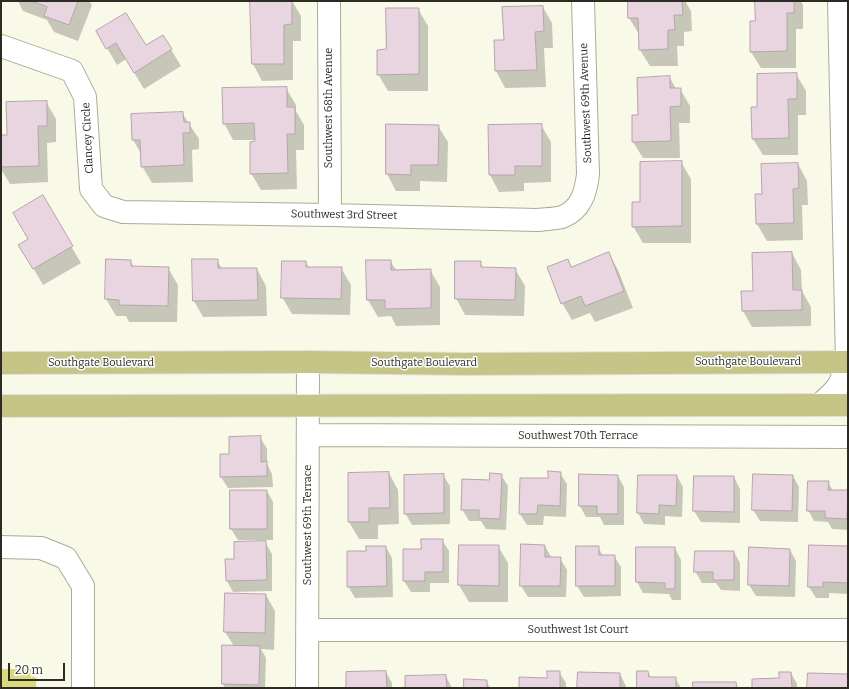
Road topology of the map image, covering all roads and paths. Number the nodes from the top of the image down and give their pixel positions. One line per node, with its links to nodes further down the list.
1 (329, 1): 7 (street, Southwest 68th Avenue)
2 (583, 1): 5 (street, Southwest 69th Avenue)
3 (839, 1): 10 (street)
4 (1, 46): 6 (street, Clancey Circle)
5 (579, 204): 7 (street, Southwest 3rd Street)
6 (104, 206): 7 (street, Southwest 3rd Street)
7 (330, 214)
8 (308, 362): 9 (main road, Southgate Boulevard); 10 (main road, Southgate Boulevard); 14 (street, Southwest 69th Terrace)
9 (1, 363)
10 (848, 363): 11 (street)
11 (819, 405): 12 (main road); 14 (main road)
12 (848, 405)
13 (1, 406): 14 (main road)
14 (308, 406): 15 (street, Southwest 69th Terrace)
15 (308, 435): 16 (street, Southwest 70th Terrace); 18 (street, Southwest 69th Terrace)
16 (848, 437)
17 (1, 547): 20 (street)
18 (308, 630): 19 (street, Southwest 1st Court); 21 (street, Southwest 69th Terrace)
19 (848, 630)
20 (83, 688)
21 (307, 688)

